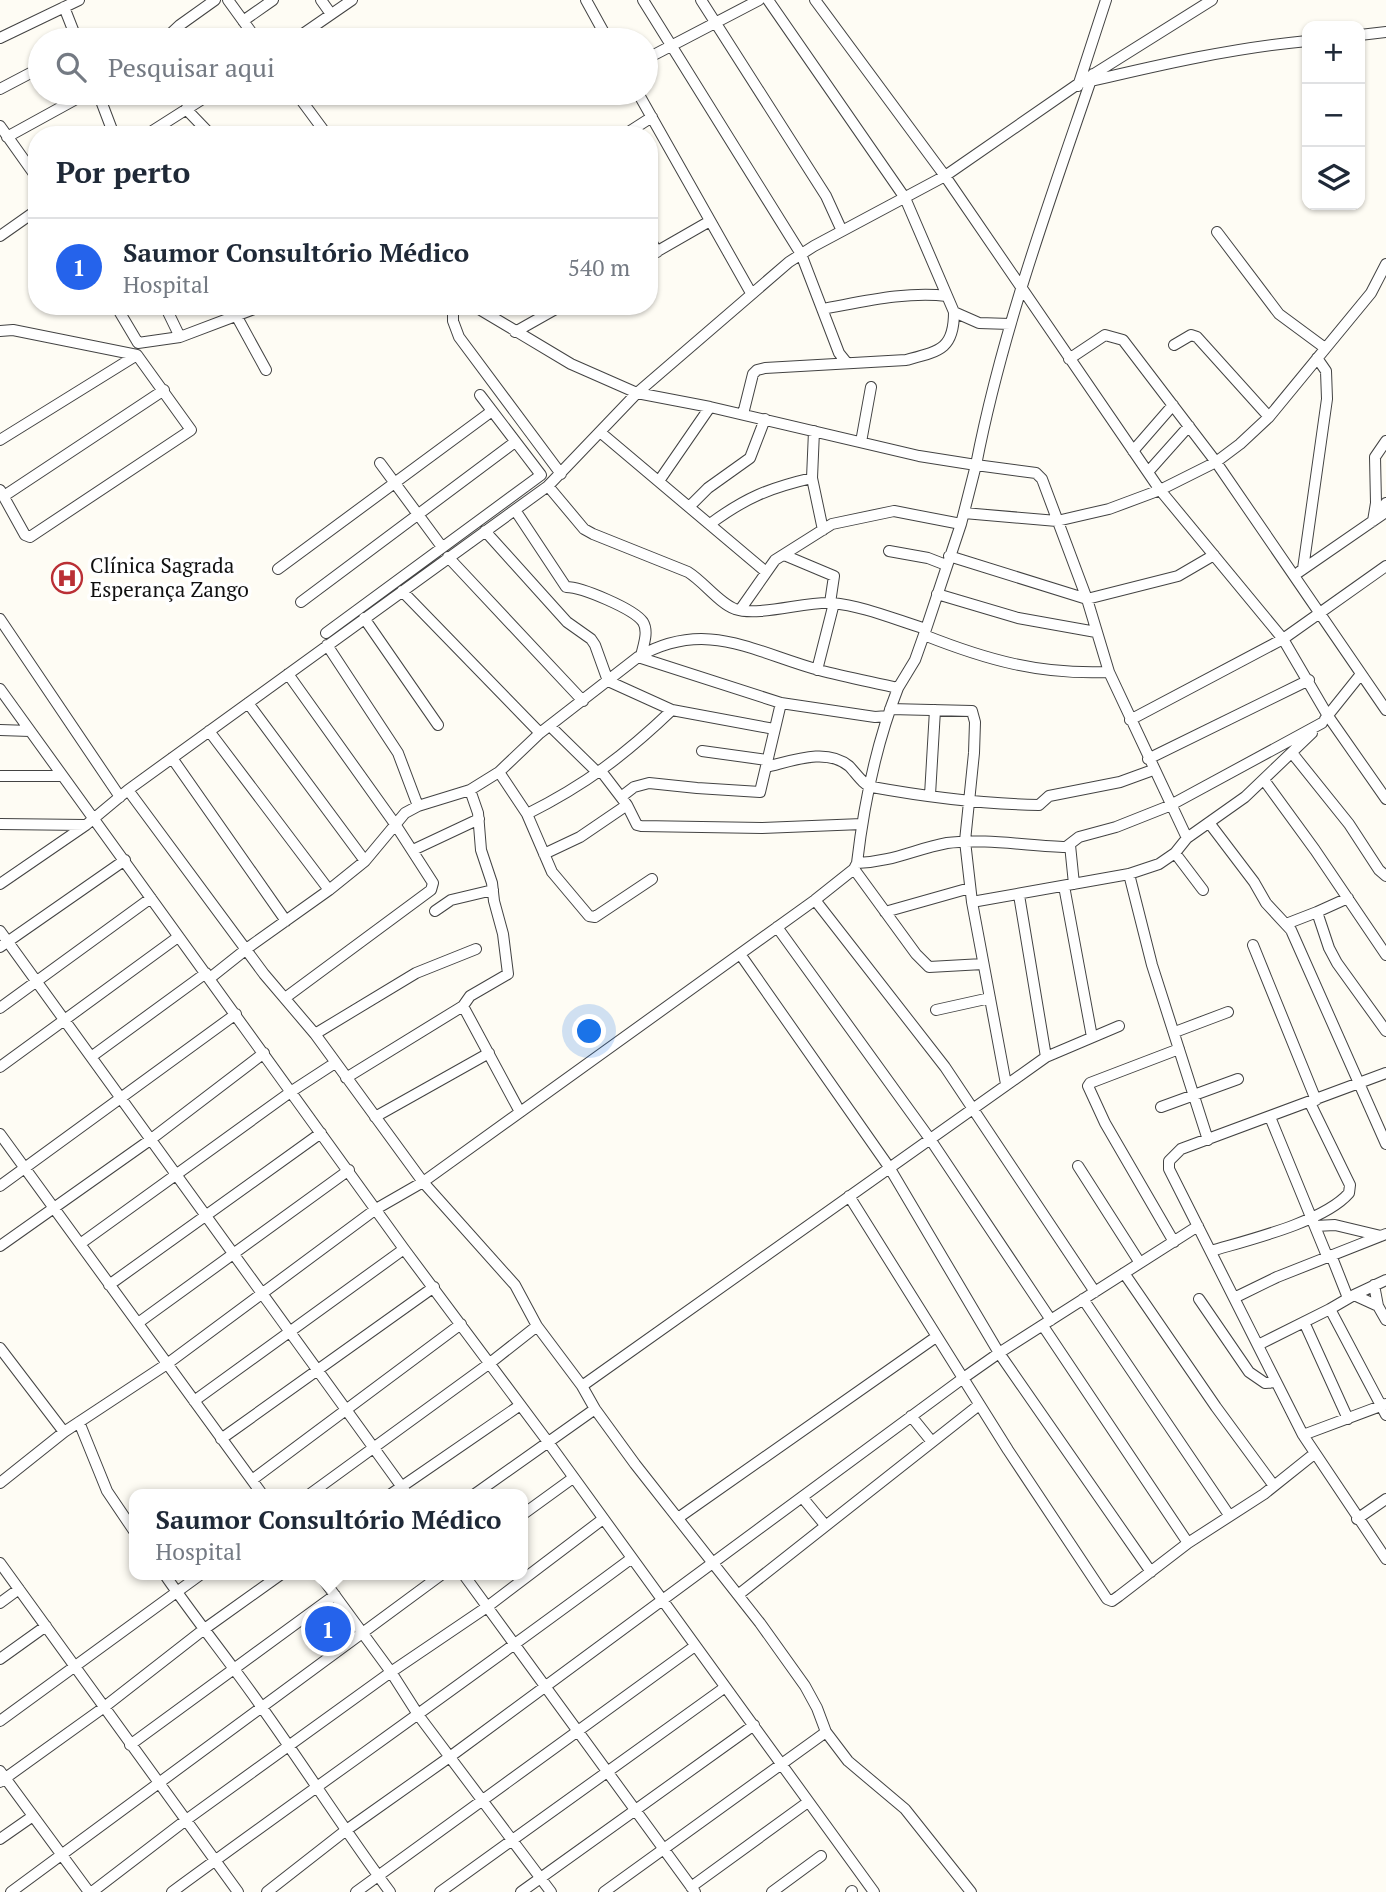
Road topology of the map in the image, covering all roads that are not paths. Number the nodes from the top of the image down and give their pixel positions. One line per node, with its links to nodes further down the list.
1 (79, 0): 15 (street)
2 (215, 0): 20 (street)
3 (228, 0): 17 (street)
4 (273, 0): 17 (street)
5 (321, 0): 16 (street)
6 (352, 0): 16 (street)
7 (586, 0): 23 (street)
8 (643, 0): 28 (street)
9 (701, 0): 18 (street)
10 (759, 0): 18 (street)
11 (768, 0): 53 (street)
12 (815, 0): 52 (street)
13 (1106, 0): 32 (street)
14 (1212, 0): 31 (street)
15 (64, 7): 19 (street); 26 (street)
16 (331, 14): 22 (street)
17 (243, 21): 21 (street)
18 (715, 22): 28 (street); 56 (street)
19 (72, 28)
20 (177, 28)
21 (248, 28)
22 (311, 28)
23 (601, 28)
24 (1386, 33): 25 (street)
25 (1365, 35)
26 (0, 38)
27 (1302, 41): 31 (street)
28 (672, 45): 29 (street); 60 (street)
29 (658, 53)
30 (28, 74): 33 (street)
31 (1092, 78): 32 (street); 40 (street)
32 (1078, 84): 40 (street); 52 (street)
33 (0, 89)
34 (66, 105): 50 (street)
35 (103, 105): 43 (street)
36 (192, 105): 39 (street)
37 (305, 105): 46 (street)
38 (645, 105): 41 (street)
39 (186, 109): 44 (street); 45 (street)
40 (1081, 109): 62 (street)
41 (652, 117): 47 (street); 48 (street)
42 (0, 126): 50 (street)
43 (111, 126)
44 (160, 126)
45 (202, 126)
46 (320, 126)
47 (638, 126)
48 (657, 126)
49 (658, 128): 55 (street)
50 (7, 137): 51 (street)
51 (28, 166)
52 (945, 176): 53 (street); 62 (street)
53 (905, 198): 56 (street); 64 (street)
54 (28, 217): 58 (street)
55 (710, 221): 59 (street); 63 (street)
56 (842, 231): 60 (street)
57 (1217, 232): 79 (street)
58 (0, 236)
59 (658, 251)
60 (801, 254): 63 (street); 65 (street)
61 (1386, 264): 79 (street)
62 (1020, 288): 74 (street); 81 (street)
63 (751, 293): 86 (street)
64 (947, 296): 65 (street); 66 (street)
65 (822, 309): 82 (street)
66 (954, 312): 74 (street); 82 (street)
67 (121, 315): 77 (street)
68 (169, 315): 77 (street)
69 (226, 315): 77 (street)
70 (236, 315): 83 (street)
71 (453, 315): 106 (street)
72 (488, 315): 76 (street)
73 (545, 315): 76 (street)
74 (1010, 324): 104 (street)
75 (0, 331): 80 (street)
76 (515, 332): 86 (street)
77 (180, 337)
78 (1174, 345): 92 (street)
79 (1321, 353): 92 (street); 132 (street)
80 (137, 355): 85 (street); 97 (street)
81 (1069, 359): 88 (street); 101 (street)
82 (848, 363): 91 (street)
83 (266, 370)
84 (871, 387): 100 (street)
85 (164, 390): 112 (street); 112 (street)
86 (636, 393): 89 (street); 96 (street)
87 (480, 395): 90 (street)
88 (1173, 405): 94 (street); 101 (street)
89 (710, 407): 91 (street); 108 (street)
90 (492, 411): 99 (street); 109 (street)
91 (743, 414): 93 (street)
92 (1269, 417): 102 (street)
93 (765, 419): 95 (street); 114 (street)
94 (1189, 426): 102 (street); 105 (street)
95 (814, 431): 100 (street); 107 (street)
96 (600, 432): 106 (street); 108 (street)
97 (0, 440)
98 (1386, 441): 120 (street)
99 (515, 442): 117 (street); 125 (street)
100 (861, 442): 104 (street)
101 (1133, 451): 105 (street)
102 (1216, 462): 111 (street); 132 (street)
103 (380, 463): 109 (street)
104 (976, 465): 118 (street); 119 (street)
105 (1148, 472): 111 (street)
106 (561, 474): 110 (street)
107 (812, 478): 121 (street); 122 (street)
108 (659, 481): 114 (street)
109 (394, 482): 117 (street); 130 (street)
110 (548, 486): 115 (street); 138 (street)
111 (1160, 490): 119 (street); 127 (street)
112 (2, 493)
113 (1386, 503): 120 (street)
114 (689, 507): 121 (street)
115 (515, 510): 123 (street); 146 (street)
116 (1386, 512): 120 (street)
117 (418, 514): 125 (street); 136 (street)
118 (963, 518): 119 (street); 122 (street); 128 (street)
119 (1057, 521): 135 (street)
120 (1373, 521): 132 (street)
121 (709, 524): 131 (street)
122 (823, 530): 126 (street)
123 (485, 531): 125 (street); 152 (street)
124 (889, 551): 128 (street)
125 (445, 552): 133 (street); 144 (street); 156 (street)
126 (784, 555): 131 (street); 137 (street)
127 (1214, 555): 135 (street); 145 (street)
128 (948, 561): 134 (street); 135 (street)
129 (1386, 566): 139 (street)
130 (278, 569)
131 (766, 572): 138 (street)
132 (1298, 572): 139 (street)
133 (402, 591): 140 (street); 171 (street)
134 (937, 594): 142 (street); 143 (street)
135 (1087, 599): 143 (street)
136 (301, 601)
137 (832, 603): 138 (street); 142 (street); 147 (street)
138 (740, 610)
139 (1320, 613): 145 (street); 150 (street)
140 (364, 618): 144 (street); 165 (street)
141 (0, 619): 184 (street)
142 (925, 632): 148 (street); 153 (street)
143 (1096, 632): 148 (street)
144 (327, 639): 149 (street); 189 (street)
145 (1283, 639): 151 (street); 164 (street)
146 (640, 657): 147 (street); 152 (street); 158 (street)
147 (817, 670): 153 (street)
148 (1109, 672): 164 (street)
149 (288, 674): 157 (street); 195 (street)
150 (1361, 674): 155 (street); 163 (street)
151 (1309, 680): 163 (street); 176 (street)
152 (608, 681): 156 (street); 159 (street)
153 (898, 688): 162 (street)
154 (0, 689): 169 (street)
155 (1382, 694): 161 (street)
156 (583, 701): 166 (street)
157 (248, 703): 170 (street); 205 (street)
158 (781, 703): 162 (street); 167 (street)
159 (672, 710): 167 (street); 178 (street)
160 (934, 710): 162 (street); 185 (street); 187 (street)
161 (1386, 710)
162 (889, 712): 182 (street)
163 (1325, 719): 173 (street); 186 (street); 190 (street)
164 (1130, 720): 176 (street)
165 (438, 725)
166 (550, 726): 171 (street); 178 (street)
167 (774, 729): 175 (street)
168 (0, 730): 169 (street)
169 (30, 731): 180 (street)
170 (209, 732): 174 (street); 215 (street)
171 (540, 733): 177 (street)
172 (702, 751): 175 (street)
173 (1293, 753): 181 (street); 210 (street)
174 (172, 758): 184 (street); 226 (street)
175 (767, 763): 182 (street); 188 (street)
176 (1150, 765): 187 (street); 190 (street)
177 (499, 772): 183 (street); 191 (street)
178 (599, 772): 188 (street); 191 (street)
179 (0, 776): 180 (street)
180 (62, 776): 193 (street)
181 (1264, 780): 197 (street); 220 (street)
182 (868, 786): 185 (street); 196 (street)
183 (470, 790): 189 (street); 192 (street)
184 (124, 793): 193 (street); 234 (street)
185 (930, 795): 187 (street)
186 (1386, 799)
187 (970, 800): 199 (street)
188 (624, 801): 196 (street); 203 (street)
189 (418, 806): 195 (street)
190 (1169, 806): 198 (street); 200 (street)
191 (527, 814): 203 (street)
192 (479, 819): 201 (street); 216 (street)
193 (90, 821): 194 (street); 204 (street); 208 (street)
194 (0, 824)
195 (395, 824): 201 (street); 205 (street)
196 (862, 824): 206 (street)
197 (1210, 824): 198 (street); 227 (street)
198 (1186, 838): 202 (street)
199 (965, 841): 200 (street); 206 (street); 214 (street)
200 (1070, 845): 213 (street)
201 (413, 850): 240 (street)
202 (1175, 853): 209 (street); 217 (street)
203 (544, 854): 211 (street)
204 (125, 860): 219 (street); 231 (street)
205 (365, 861): 215 (street)
206 (856, 866): 221 (street); 224 (street)
207 (0, 872): 208 (street)
208 (16, 872): 212 (street)
209 (1129, 874): 213 (street); 250 (street)
210 (1386, 876)
211 (652, 879)
212 (0, 884)
213 (1069, 885): 218 (street); 252 (street)
214 (970, 888): 222 (street); 224 (street)
215 (329, 890): 226 (street)
216 (493, 890): 223 (street); 242 (street)
217 (1203, 890)
218 (1019, 895): 222 (street); 257 (street)
219 (151, 898): 230 (street); 239 (street)
220 (1348, 898): 225 (street); 236 (street)
221 (815, 900): 228 (street); 270 (street)
222 (972, 902): 237 (street)
223 (435, 911)
224 (886, 912): 237 (street)
225 (1317, 912): 227 (street); 249 (street)
226 (286, 921): 234 (street)
227 (1286, 924): 263 (street)
228 (777, 927): 235 (street); 276 (street)
229 (0, 930): 231 (street)
230 (178, 937): 238 (street); 247 (street)
231 (4, 944): 239 (street)
232 (1253, 945): 268 (street)
233 (476, 948): 251 (street)
234 (246, 950): 238 (street); 240 (street)
235 (740, 954): 271 (street); 282 (street)
236 (1386, 955)
237 (984, 964): 241 (street)
238 (208, 976): 246 (street); 256 (street)
239 (36, 982): 243 (street); 247 (street)
240 (285, 998): 251 (street)
241 (990, 998): 244 (street); 264 (street)
242 (463, 1006): 255 (street); 261 (street)
243 (0, 1008)
244 (936, 1010)
245 (1228, 1012): 250 (street)
246 (236, 1014): 254 (street); 267 (street)
247 (65, 1022): 256 (street); 259 (street)
248 (1119, 1026): 252 (street)
249 (1386, 1031)
250 (1175, 1032): 253 (street)
251 (315, 1034): 258 (street)
252 (1092, 1037): 257 (street)
253 (1179, 1049): 266 (street); 294 (street)
254 (264, 1053): 265 (street); 277 (street)
255 (489, 1053): 271 (street); 272 (street)
256 (91, 1057): 267 (street)
257 (1046, 1057): 264 (street)
258 (335, 1063): 261 (street); 265 (street)
259 (0, 1067)
260 (1386, 1073): 263 (street)
261 (346, 1078): 272 (street)
262 (1238, 1079): 266 (street)
263 (1360, 1082): 268 (street); 279 (street)
264 (1006, 1084): 270 (street)
265 (292, 1091): 274 (street); 284 (street)
266 (1194, 1095): 269 (street); 278 (street)
267 (121, 1098): 277 (street); 281 (street)
268 (1313, 1102): 273 (street); 291 (street)
269 (1161, 1107)
270 (972, 1110): 276 (street); 307 (street)
271 (520, 1112): 285 (street)
272 (375, 1117): 285 (street)
273 (1270, 1117): 278 (street); 291 (street)
274 (321, 1133): 283 (street); 290 (street)
275 (0, 1134): 281 (street)
276 (930, 1139): 282 (street); 318 (street)
277 (150, 1140): 284 (street); 288 (street)
278 (1208, 1140): 292 (street)
279 (1386, 1144)
280 (1077, 1166): 301 (street)
281 (25, 1167): 286 (street); 288 (street)
282 (889, 1167): 287 (street); 325 (street)
283 (349, 1170): 289 (street); 299 (street)
284 (177, 1176): 290 (street); 295 (street)
285 (422, 1182): 289 (street); 320 (street)
286 (0, 1186)
287 (849, 1196): 322 (street); 331 (street)
288 (54, 1207): 295 (street); 296 (street)
289 (376, 1209): 297 (street); 308 (street)
290 (206, 1216): 299 (street); 304 (street)
291 (1314, 1222): 293 (street); 298 (street); 300 (street)
292 (1198, 1226): 294 (street); 298 (street)
293 (1383, 1235): 300 (street)
294 (1174, 1242): 301 (street)
295 (80, 1244): 304 (street)
296 (0, 1246)
297 (404, 1249): 306 (street); 321 (street)
298 (1210, 1251): 310 (street)
299 (233, 1255): 308 (street); 317 (street)
300 (1329, 1256): 309 (street); 310 (street)
301 (1140, 1263): 302 (street)
302 (1124, 1273): 307 (street); 351 (street)
303 (1386, 1280): 305 (street)
304 (109, 1285): 317 (street)
305 (1374, 1285): 309 (street); 313 (street)
306 (434, 1287): 319 (street); 328 (street)
307 (1095, 1292): 311 (street)
308 (262, 1296): 321 (street); 327 (street)
309 (1351, 1296): 313 (street); 314 (street)
310 (1234, 1298): 323 (street)
311 (1083, 1299): 318 (street); 360 (street)
312 (1199, 1299): 330 (street)
313 (1378, 1306): 315 (street)
314 (1330, 1309): 316 (street); 336 (street)
315 (1386, 1320)
316 (1304, 1322): 323 (street); 339 (street)
317 (138, 1323): 327 (street)
318 (1047, 1323): 325 (street); 366 (street)
319 (461, 1324): 326 (street); 337 (street)
320 (537, 1326): 326 (street); 331 (street)
321 (289, 1333): 328 (street); 332 (street)
322 (936, 1336): 329 (street); 361 (street)
323 (1258, 1345): 330 (street)
324 (0, 1348): 341 (street)
325 (999, 1353): 329 (street); 371 (street)
326 (490, 1363): 334 (street); 346 (street)
327 (167, 1364): 332 (street); 340 (street)
328 (317, 1371): 337 (street); 343 (street)
329 (962, 1379): 333 (street); 338 (street)
330 (1276, 1382): 342 (street)
331 (582, 1386): 335 (street)
332 (194, 1401): 343 (street)
333 (979, 1405): 345 (street); 371 (street)
334 (519, 1406): 344 (street); 355 (street)
335 (595, 1409): 344 (street); 361 (street)
336 (1385, 1409): 339 (street)
337 (346, 1410): 346 (street); 349 (street)
338 (911, 1416): 345 (street); 357 (street)
339 (1348, 1419): 342 (street)
340 (79, 1422): 341 (street); 364 (street)
341 (64, 1432): 350 (street)
342 (1303, 1435): 347 (street)
343 (221, 1439): 349 (street)
344 (548, 1442): 348 (street); 356 (street)
345 (932, 1442): 365 (street)
346 (373, 1448): 353 (street); 354 (street)
347 (1314, 1454): 351 (street); 362 (street)
348 (573, 1478): 359 (street); 363 (street)
349 (252, 1480): 352 (street)
350 (0, 1483)
351 (1274, 1486): 360 (street)
352 (258, 1489)
353 (317, 1489)
354 (403, 1489)
355 (407, 1489)
356 (482, 1489)
357 (802, 1497): 365 (street); 370 (street)
358 (1386, 1499): 362 (street)
359 (528, 1511)
360 (1229, 1515): 366 (street)
361 (678, 1518): 370 (street)
362 (1357, 1518): 368 (street)
363 (603, 1519): 367 (street); 372 (street)
364 (129, 1524)
365 (824, 1525): 383 (street)
366 (1188, 1544): 371 (street)
367 (632, 1558): 384 (street); 390 (street)
368 (1386, 1559)
369 (0, 1563): 380 (street)
370 (712, 1563): 383 (street); 384 (street)
371 (1151, 1573)
372 (528, 1576)
373 (169, 1580): 381 (street)
374 (193, 1580): 381 (street)
375 (273, 1580): 388 (street)
376 (324, 1580): 382 (street)
377 (433, 1580): 389 (street)
378 (468, 1580): 386 (street)
379 (523, 1580): 386 (street)
380 (19, 1589): 385 (street); 387 (street)
381 (177, 1592): 388 (street); 393 (street)
382 (335, 1595): 389 (street); 394 (street)
383 (738, 1595): 404 (street)
384 (662, 1601): 391 (street); 396 (street)
385 (0, 1602)
386 (487, 1607): 390 (street); 395 (street)
387 (46, 1626): 392 (street); 393 (street)
388 (203, 1630): 394 (street); 399 (street)
389 (362, 1632): 395 (street); 398 (street)
390 (516, 1645): 396 (street); 400 (street)
391 (695, 1646): 397 (street); 403 (street)
392 (0, 1659)
393 (75, 1666): 399 (street); 401 (street)
394 (235, 1670): 398 (street); 405 (street)
395 (391, 1672): 400 (street); 406 (street)
396 (545, 1686): 403 (street); 407 (street)
397 (724, 1688): 402 (street); 409 (street)
398 (260, 1707): 406 (street); 411 (street)
399 (103, 1708): 405 (street); 410 (street)
400 (419, 1716): 407 (street); 412 (street)
401 (0, 1721)
402 (754, 1725): 408 (street); 415 (street)
403 (578, 1731): 409 (street); 413 (street)
404 (826, 1732): 408 (street); 441 (street)
405 (130, 1745): 411 (street)
406 (289, 1748): 412 (street); 417 (street)
407 (451, 1756): 413 (street); 418 (street)
408 (781, 1763): 414 (street); 421 (street)
409 (608, 1773): 415 (street); 420 (street)
410 (2, 1777): 416 (street)
411 (158, 1782): 417 (street); 422 (street)
412 (315, 1787): 418 (street); 424 (street)
413 (484, 1799): 420 (street); 425 (street)
414 (808, 1801): 427 (street); 440 (street)
415 (634, 1811): 421 (street); 426 (street)
416 (33, 1815): 419 (street); 422 (street)
417 (186, 1820): 424 (street); 429 (street)
418 (345, 1831): 425 (street); 432 (street)
419 (0, 1839)
420 (513, 1839): 426 (street); 435 (street)
421 (664, 1849): 427 (street); 438 (street)
422 (63, 1855): 428 (street); 429 (street)
423 (821, 1856): 439 (street)
424 (215, 1861): 430 (street); 431 (street)
425 (378, 1876): 433 (street); 434 (street)
426 (541, 1878): 436 (street); 437 (street)
427 (693, 1889)
428 (11, 1892)
429 (91, 1892)
430 (172, 1892)
431 (238, 1892)
432 (267, 1892)
433 (356, 1892)
434 (390, 1892)
435 (440, 1892)
436 (521, 1892)
437 (551, 1892)
438 (604, 1892)
439 (772, 1892)
440 (874, 1892)
441 (971, 1892)

